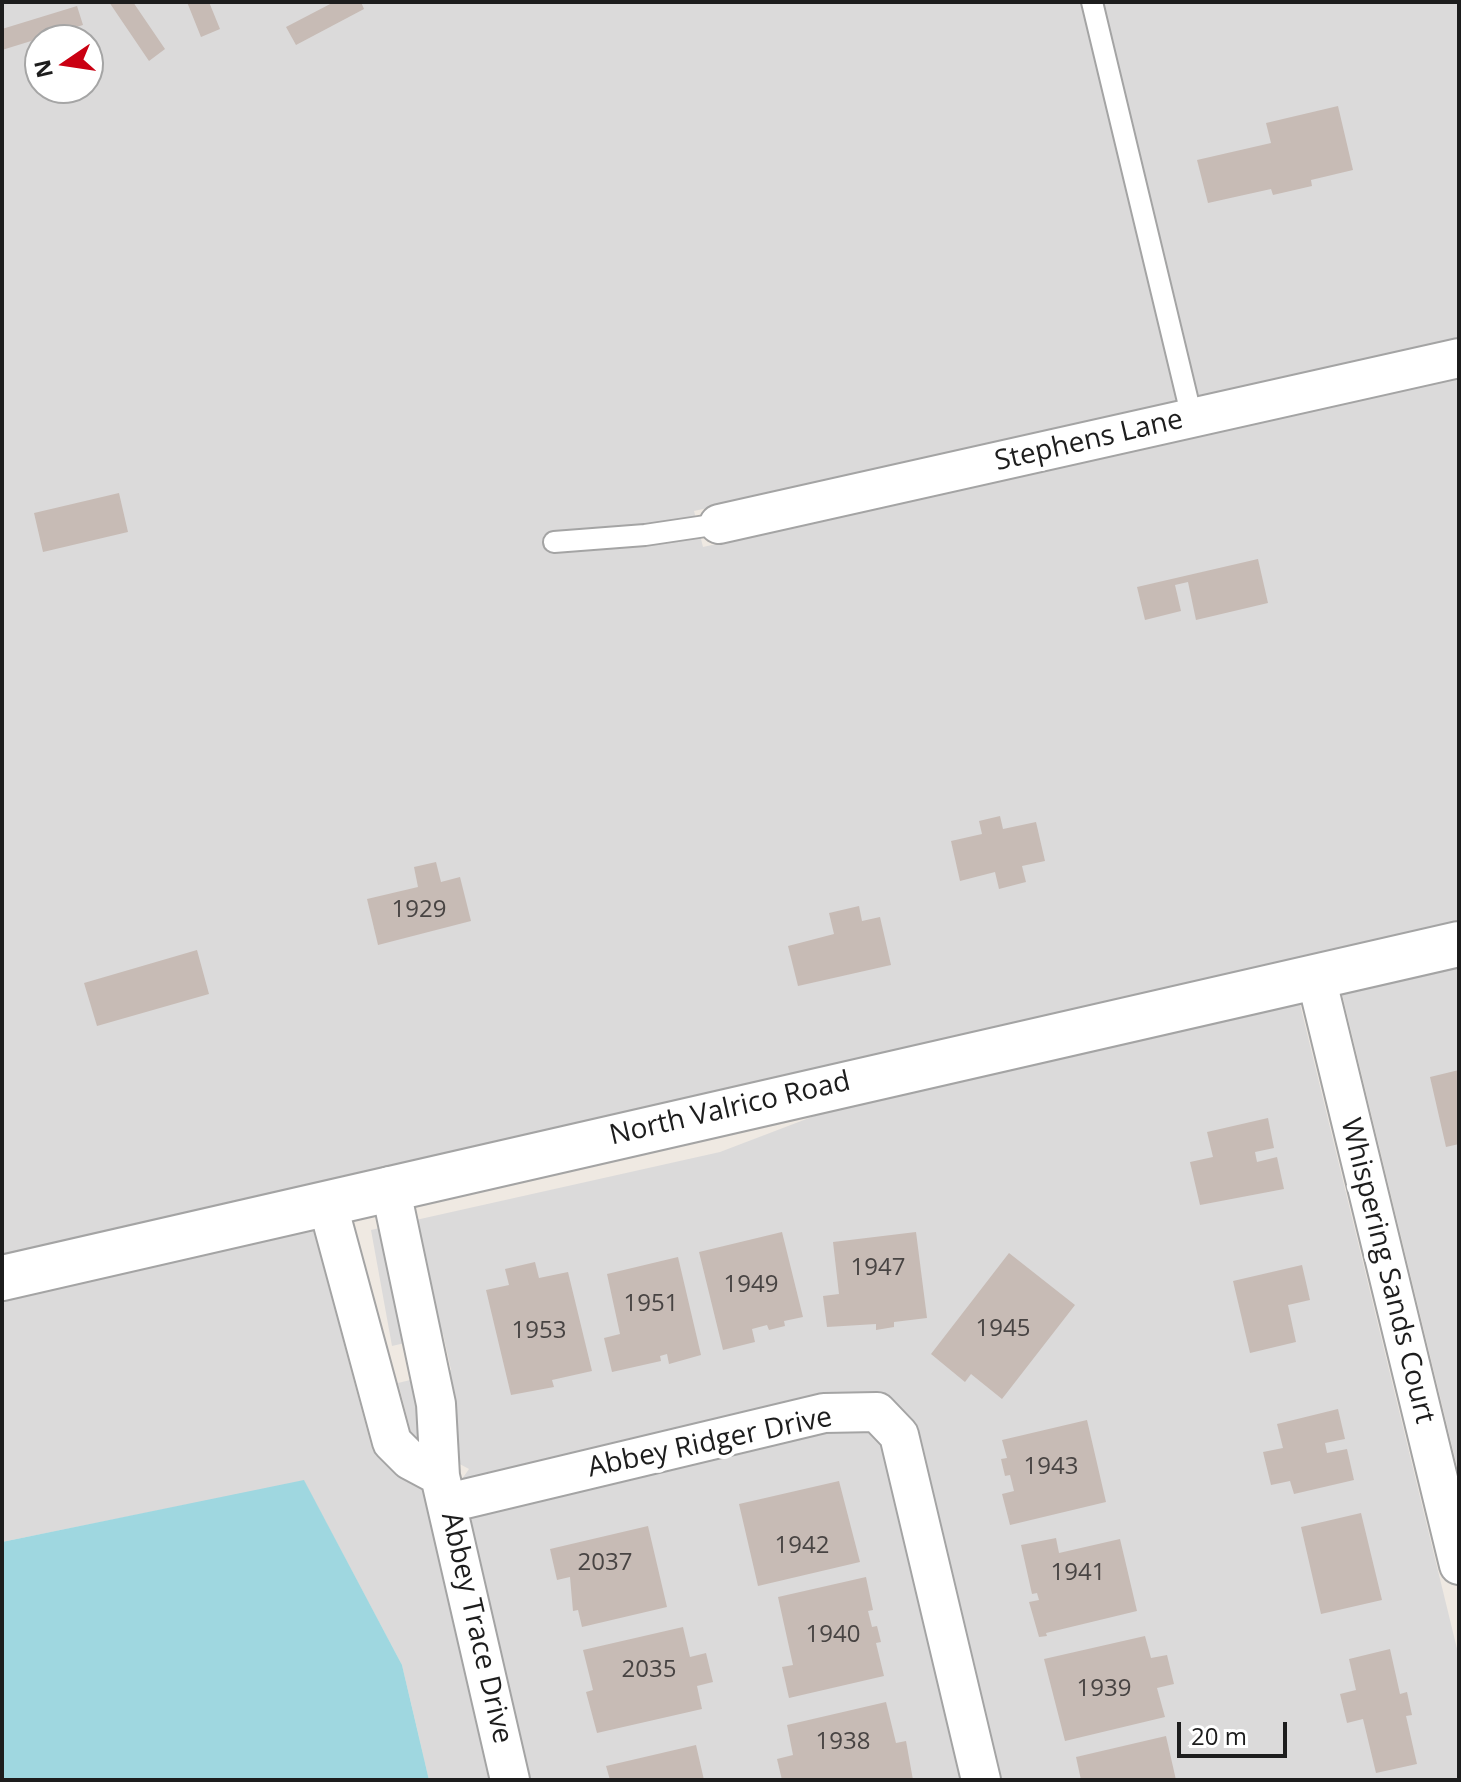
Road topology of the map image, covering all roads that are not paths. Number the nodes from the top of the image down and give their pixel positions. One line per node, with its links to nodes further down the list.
1 (1092, 2): 3 (lane)
2 (1459, 358): 3 (street, Stephens Lane)
3 (1192, 418): 4 (street, Stephens Lane)
4 (719, 524): 5 (lane)
5 (554, 542)
6 (1459, 944): 7 (street, North Valrico Road)
7 (1316, 977): 8 (street, North Valrico Road); 14 (street, Whispering Sands Court)
8 (390, 1186): 9 (street, North Valrico Road); 11 (street, Abbey Trace Drive)
9 (327, 1202): 10 (street, North Valrico Road); 12 (street, Abbey Trace Drive)
10 (2, 1278)
11 (427, 1357): 12 (street); 13 (street, Abbey Trace Drive)
12 (371, 1370): 13 (street, Abbey Trace Drive)
13 (444, 1489): 15 (street, Abbey Trace Drive); 16 (street, Abbey Ridger Drive)
14 (1459, 1565)
15 (510, 1780)
16 (981, 1780)

